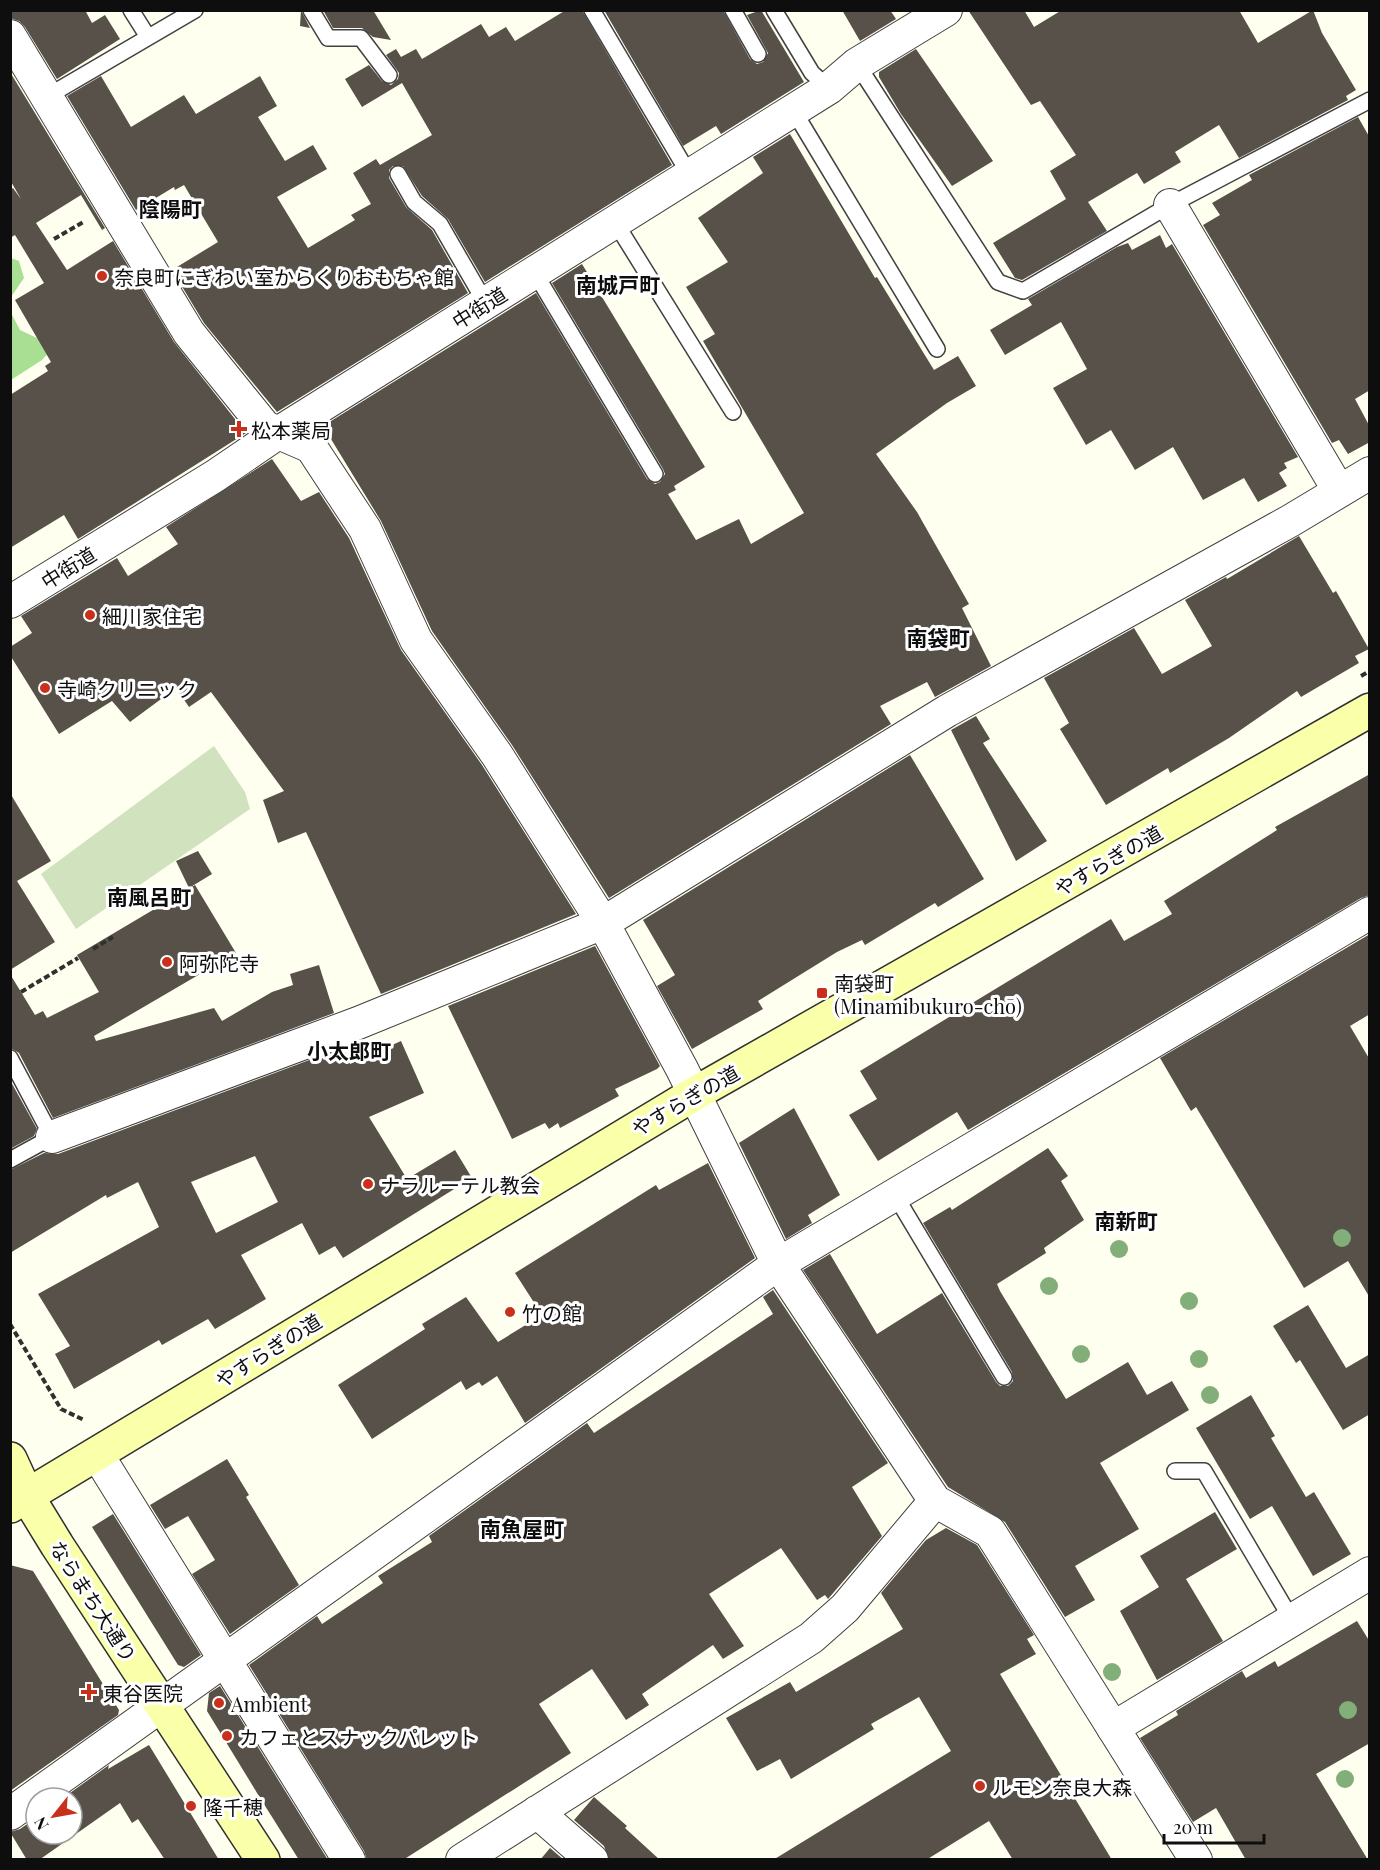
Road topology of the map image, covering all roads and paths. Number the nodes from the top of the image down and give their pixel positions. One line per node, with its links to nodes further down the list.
1 (131, 10): 9 (lane)
2 (195, 10): 9 (lane)
3 (312, 10): 12 (lane)
4 (592, 10): 18 (lane)
5 (774, 10): 13 (lane)
6 (946, 10): 11 (street, 中街道)
7 (737, 12): 10 (lane)
8 (10, 36): 14 (street)
9 (148, 37): 14 (lane)
10 (758, 54)
11 (858, 64): 13 (street, 中街道); 19 (lane)
12 (389, 75)
13 (829, 88): 16 (street, 中街道)
14 (48, 96): 27 (street)
15 (1370, 100): 19 (lane)
16 (790, 105): 18 (street, 中街道); 25 (lane)
17 (398, 174): 24 (lane)
18 (689, 174): 21 (street, 中街道)
19 (1170, 205): 30 (street)
20 (94, 217): 22 (path)
21 (615, 222): 23 (street, 中街道); 26 (lane)
22 (54, 240)
23 (535, 273): 24 (street, 中街道); 29 (lane)
24 (486, 302): 27 (street, 中街道)
25 (938, 349)
26 (733, 412)
27 (278, 433): 31 (street, 中街道); 34 (street)
28 (1370, 473): 30 (street)
29 (655, 474)
30 (1339, 491): 34 (street)
31 (10, 602)
32 (1370, 710): 40 (street, やすらぎの道)
33 (1370, 913): 43 (street)
34 (603, 922): 40 (street); 41 (street)
35 (113, 937): 36 (path)
36 (93, 949)
37 (78, 958): 38 (path)
38 (21, 992)
39 (10, 1058): 41 (lane)
40 (694, 1094): 44 (street); 46 (street, やすらぎの道)
41 (52, 1137): 42 (lane)
42 (10, 1160)
43 (895, 1195): 44 (street); 45 (lane)
44 (777, 1264): 50 (street); 53 (street)
45 (1004, 1377)
46 (97, 1454): 49 (street, やすらぎの道); 53 (street)
47 (10, 1459): 49 (street, ならまち大通り)
48 (1175, 1471): 52 (lane)
49 (19, 1501): 54 (street, ならまち大通り)
50 (935, 1501): 55 (street); 56 (street)
51 (1370, 1573): 52 (street)
52 (1292, 1620): 55 (street)
53 (223, 1661): 54 (street); 59 (street)
54 (162, 1707): 57 (street); 58 (street, ならまち大通り)
55 (1113, 1728): 62 (street)
56 (537, 1812): 60 (street); 61 (street)
57 (10, 1814)
58 (263, 1860)
59 (349, 1860)
60 (462, 1860)
61 (592, 1860)
62 (1196, 1860)

